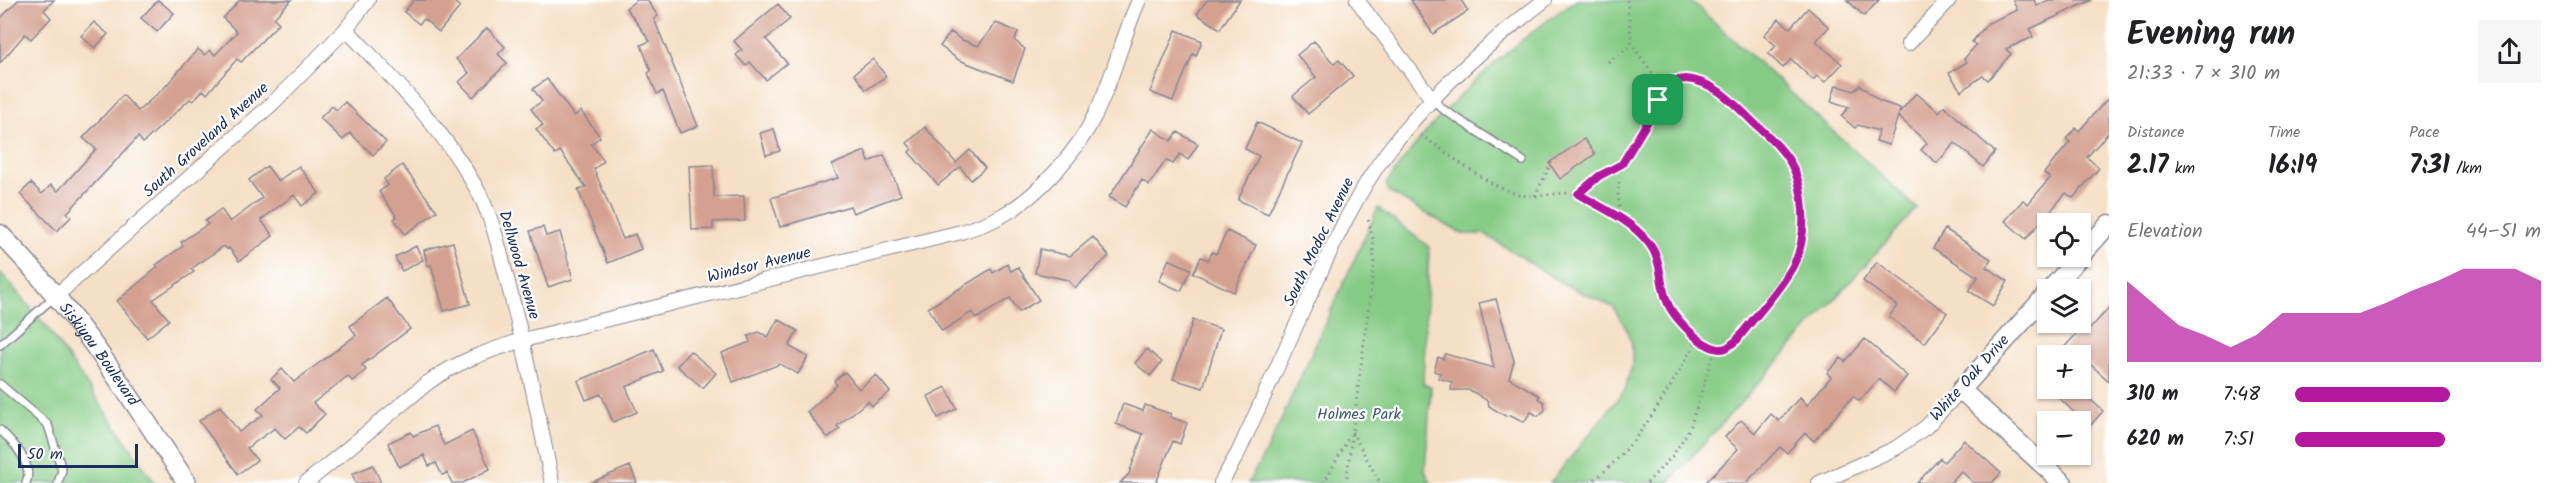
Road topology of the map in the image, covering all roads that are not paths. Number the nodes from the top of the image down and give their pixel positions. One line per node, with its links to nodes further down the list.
1 (368, 0): 6 (street, South Groveland Avenue)
2 (1139, 0): 17 (street, Windsor Avenue)
3 (1357, 0): 8 (street)
4 (1545, 0): 8 (street, South Modoc Avenue)
5 (1948, 0): 7 (street)
6 (346, 29): 15 (street, South Groveland Avenue); 17 (street, Dellwood Avenue)
7 (1908, 44)
8 (1432, 99): 9 (lane); 27 (street, South Modoc Avenue)
9 (1523, 161)
10 (2109, 224): 12 (street, White Oak Drive)
11 (0, 234): 15 (street, Siskiyou Boulevard)
12 (2091, 244)
13 (2070, 267): 14 (street, White Oak Drive)
14 (2060, 279)
15 (56, 296): 18 (lane); 24 (street, Siskiyou Boulevard)
16 (2037, 304): 20 (street, White Oak Drive)
17 (523, 340): 25 (street, Windsor Avenue); 26 (street, Dellwood Avenue)
18 (0, 345)
19 (0, 384): 23 (lane)
20 (1961, 390): 28 (street, White Oak Drive); 29 (street)
21 (0, 430): 22 (lane)
22 (26, 483)
23 (58, 483)
24 (187, 483)
25 (306, 483)
26 (552, 483)
27 (1221, 483)
28 (1819, 483)
29 (2063, 483)

